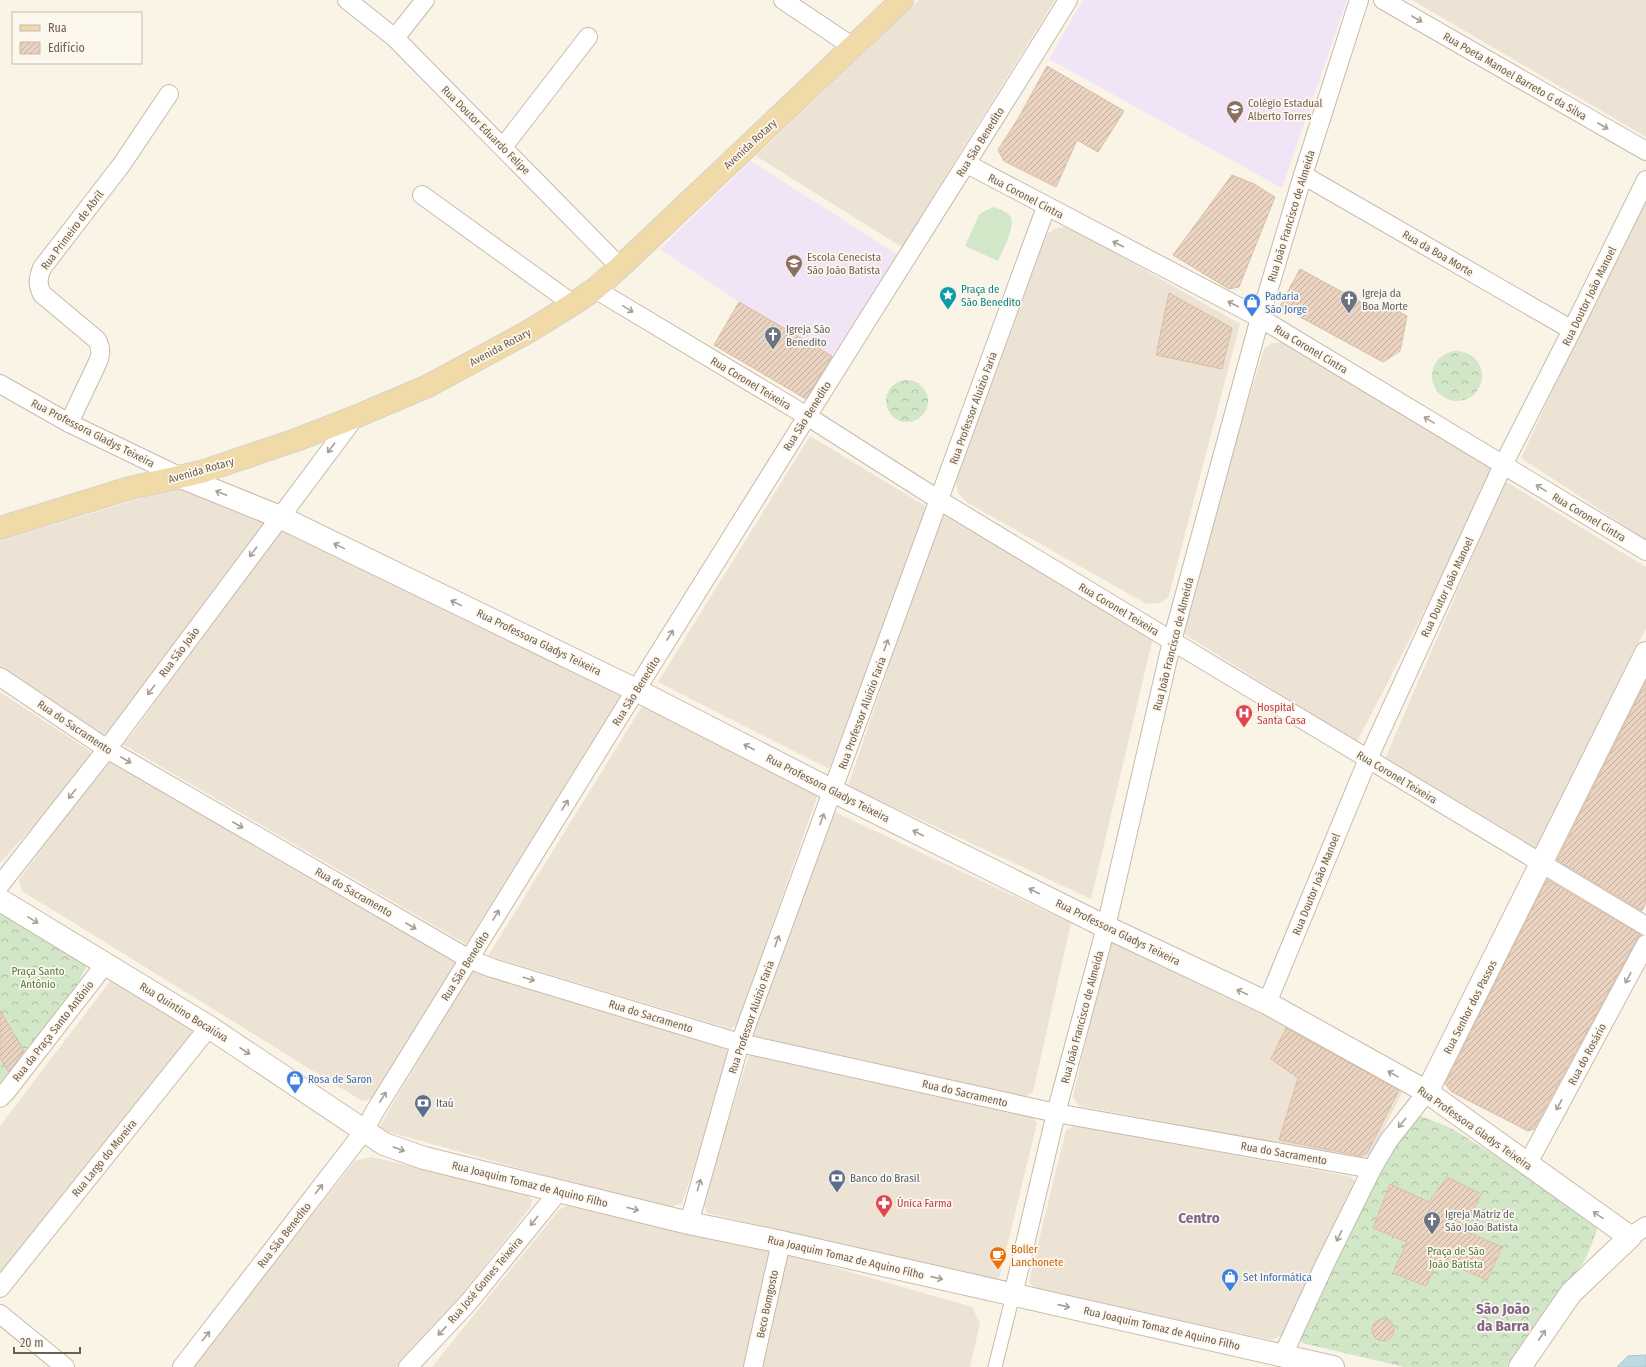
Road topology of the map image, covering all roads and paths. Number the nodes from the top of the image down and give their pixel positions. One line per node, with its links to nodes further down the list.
1 (347, 0): 9 (street, Rua Doutor Eduardo Felipe)
2 (425, 0): 9 (street)
3 (783, 0): 10 (street)
4 (902, 0): 10 (main road, Avenida Rotary)
5 (1068, 0): 14 (street, Rua São Benedito)
6 (1359, 0): 15 (street, Rua João Francisco de Almeida)
7 (1383, 0): 13 (street, Rua Poeta Manoel Barreto G da Silva, one-way to 13)
8 (588, 37): 12 (street)
9 (395, 38): 12 (street, Rua Doutor Eduardo Felipe)
10 (854, 47): 19 (main road, Avenida Rotary)
11 (169, 94): 27 (street, Rua Primeiro de Abril)
12 (503, 147): 19 (street, Rua Doutor Eduardo Felipe)
13 (1646, 151)
14 (967, 164): 18 (street, Rua Coronel Cintra); 25 (street, Rua São Benedito)
15 (1303, 175): 22 (street, Rua João Francisco de Almeida); 23 (street, Rua da Boa Morte)
16 (1646, 180): 23 (street, Rua Doutor João Manoel)
17 (422, 195): 21 (street)
18 (1046, 207): 22 (street, Rua Coronel Cintra, one-way to 18); 30 (street, Rua Professor Aluízio Faria)
19 (620, 267): 20 (main road, Avenida Rotary)
20 (595, 289): 21 (main road, Avenida Rotary); 25 (street, Rua Coronel Teixeira, one-way to 25)
21 (573, 304): 26 (main road, Avenida Rotary)
22 (1260, 318): 28 (street, Rua Coronel Cintra, one-way to 22); 34 (street, Rua João Francisco de Almeida)
23 (1572, 330): 28 (street, Rua Doutor João Manoel)
24 (0, 384): 27 (street, Rua Professora Gladys Teixeira)
25 (807, 416): 30 (street, Rua Coronel Teixeira); 37 (street, Rua São Benedito, one-way to 25)
26 (355, 417): 29 (main road, Avenida Rotary); 31 (street, Rua São João, one-way to 31)
27 (68, 423): 29 (street, Rua Professora Gladys Teixeira)
28 (1503, 465): 33 (street, Rua Coronel Cintra, one-way to 28); 39 (street, Rua Doutor João Manoel)
29 (181, 477): 31 (main road, Rua Professora Gladys Teixeira, one-way to 29); 32 (main road, Avenida Rotary)
30 (939, 500): 34 (street, Rua Coronel Teixeira); 40 (street, Rua Professor Aluízio Faria, one-way to 30)
31 (280, 517): 37 (main road, Rua Professora Gladys Teixeira, one-way to 31); 38 (street, Rua São João, one-way to 38)
32 (0, 528)
33 (1646, 551)
34 (1172, 641): 39 (street, Rua Coronel Teixeira); 45 (street, Rua João Francisco de Almeida)
35 (1646, 653): 41 (main road, Rua Senhor dos Passos)
36 (0, 677): 38 (street, Rua do Sacramento)
37 (636, 690): 40 (main road, Rua Professora Gladys Teixeira, one-way to 37); 47 (street, Rua São Benedito, one-way to 37)
38 (107, 749): 42 (street, Rua São João, one-way to 42); 47 (street, Rua do Sacramento, one-way to 47)
39 (1368, 759): 41 (street, Rua Coronel Teixeira); 49 (street, Rua Doutor João Manoel)
40 (833, 791): 45 (main road, Rua Professora Gladys Teixeira, one-way to 40); 51 (street, Rua Professor Aluízio Faria, one-way to 40)
41 (1541, 864): 44 (street, Rua Coronel Teixeira); 52 (main road, Rua Senhor dos Passos)
42 (0, 885)
43 (0, 900): 48 (main road, Rua Quintino Bocaiúva, one-way to 48)
44 (1646, 926)
45 (1106, 928): 49 (main road, Rua Professora Gladys Teixeira, one-way to 45); 54 (street, Rua João Francisco de Almeida)
46 (1646, 944): 56 (street, Rua do Rosário, one-way to 56)
47 (469, 959): 51 (street, Rua do Sacramento, one-way to 51); 55 (street, Rua São Benedito, one-way to 47)
48 (106, 963): 50 (main road, Rua Quintino Bocaiúva); 53 (street, Rua da Praça Santo Antônio)
49 (1267, 1003): 52 (main road, Rua Professora Gladys Teixeira, one-way to 49)
50 (209, 1027): 55 (main road, Rua Quintino Bocaiúva, one-way to 55); 62 (street, Rua Largo do Moreira)
51 (740, 1043): 54 (street, Rua do Sacramento); 59 (street, Rua Professor Aluízio Faria, one-way to 51)
52 (1427, 1092): 56 (main road, Rua Professora Gladys Teixeira); 57 (street, Rua Senhor dos Passos, one-way to 57)
53 (0, 1098)
54 (1056, 1113): 57 (street, Rua do Sacramento); 63 (street, Rua João Francisco de Almeida)
55 (364, 1131): 58 (main road, Rua Joaquim Tomaz de Aquino Filho, one-way to 58); 67 (street, Rua São Benedito, one-way to 55)
56 (1527, 1165): 60 (main road, Rua Professora Gladys Teixeira, one-way to 56)
57 (1372, 1169): 65 (street, Rua Senhor dos Passos, one-way to 65)
58 (559, 1191): 59 (main road, Rua Joaquim Tomaz de Aquino Filho, one-way to 59); 68 (street, Rua José Gomes Teixeira, one-way to 68)
59 (689, 1222): 61 (main road, Rua Joaquim Tomaz de Aquino Filho)
60 (1638, 1232): 72 (main road, one-way to 60)
61 (781, 1242): 63 (main road, Rua Joaquim Tomaz de Aquino Filho, one-way to 63); 69 (street, Beco Bomgosto)
62 (0, 1288)
63 (1013, 1295): 65 (main road, Rua Joaquim Tomaz de Aquino Filho, one-way to 65); 70 (street)
64 (0, 1314): 66 (street)
65 (1283, 1355): 71 (main road, Rua Joaquim Tomaz de Aquino Filho)
66 (65, 1367)
67 (182, 1367)
68 (408, 1367)
69 (753, 1367)
70 (995, 1367)
71 (1333, 1367)
72 (1520, 1367)

